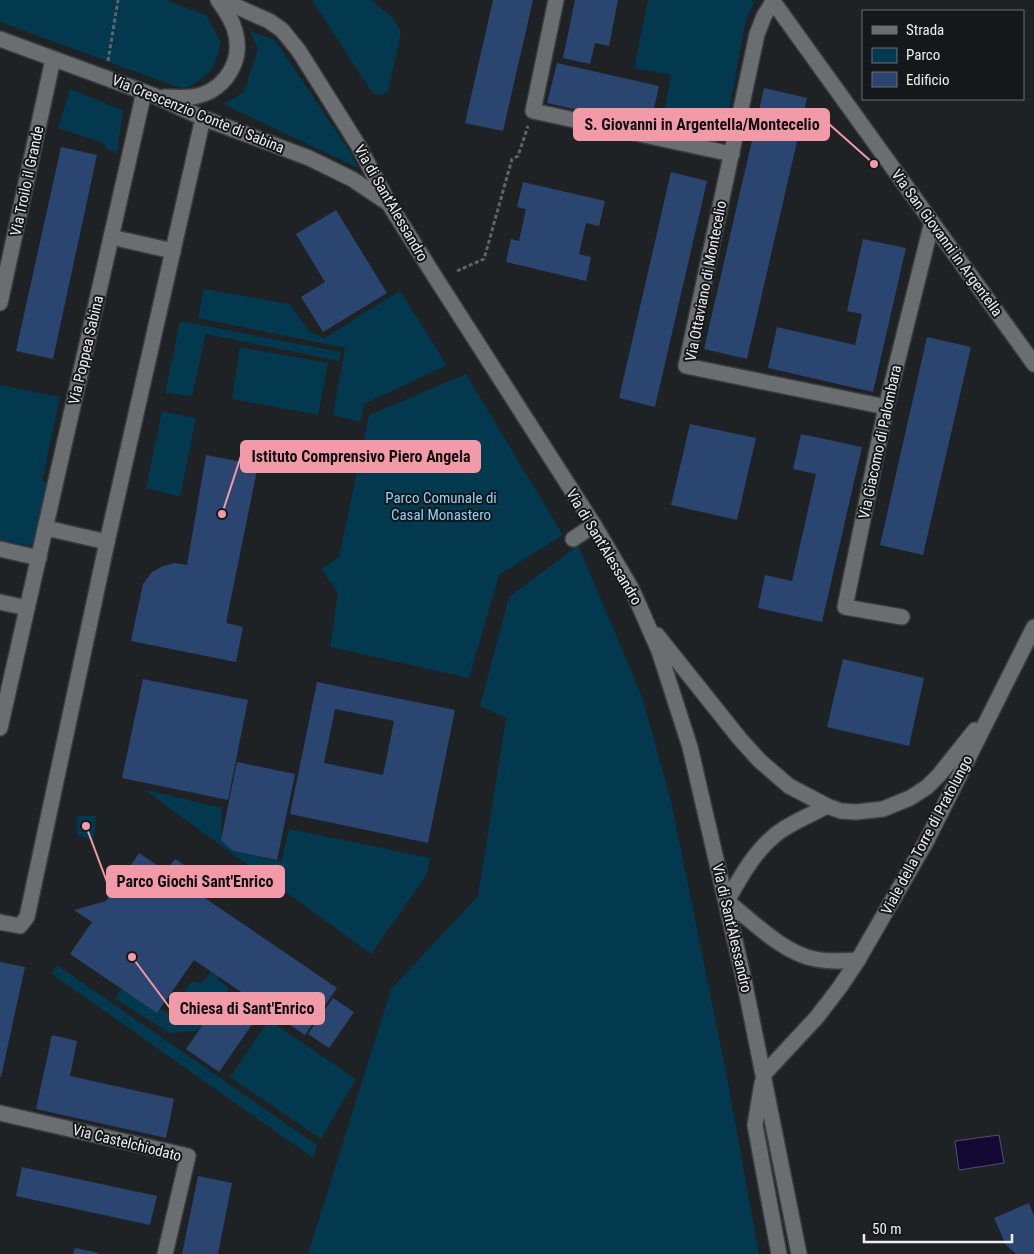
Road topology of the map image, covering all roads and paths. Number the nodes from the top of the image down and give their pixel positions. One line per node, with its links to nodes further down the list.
1 (118, 0): 7 (path)
2 (220, 0): 8 (street); 12 (street, Via di Sant'Alessandro)
3 (556, 0): 9 (street)
4 (772, 1): 11 (street, Via Ottaviano di Montecelio); 13 (street, Via San Giovanni in Argentella)
5 (0, 39): 6 (street, Via Crescenzio Conte di Sabina)
6 (54, 59): 8 (street, Via Crescenzio Conte di Sabina); 17 (street, Via Troilo il Grande)
7 (108, 63)
8 (150, 94): 10 (street, Via Crescenzio Conte di Sabina); 14 (street, Via Poppea Sabina)
9 (533, 111): 11 (street); 16 (path)
10 (203, 118): 12 (street, Via Crescenzio Conte di Sabina); 15 (street)
11 (732, 154): 19 (street, Via Ottaviano di Montecelio)
12 (389, 204): 20 (street, Via di Sant'Alessandro)
13 (932, 222): 18 (street, Via San Giovanni in Argentella); 19 (street, Via Giacomo di Palombara)
14 (111, 237): 15 (street); 21 (street, Via Poppea Sabina)
15 (173, 251): 23 (street)
16 (457, 271)
17 (0, 303)
18 (1034, 364)
19 (886, 407): 28 (street, Via Giacomo di Palombara)
20 (594, 525): 22 (street); 29 (street, Via di Sant'Alessandro)
21 (46, 528): 23 (street); 25 (street, Via Poppea Sabina)
22 (573, 539)
23 (107, 542): 35 (street)
24 (0, 549): 25 (street)
25 (38, 558): 27 (street, Via Poppea Sabina)
26 (0, 602): 27 (street)
27 (27, 608): 32 (street, Via Poppea Sabina)
28 (902, 617)
29 (646, 620): 33 (street, Viale della Torre di Pratolungo); 34 (street, Via di Sant'Alessandro)
30 (1034, 628): 31 (street, Viale della Torre di Pratolungo)
31 (993, 708): 33 (street, Viale della Torre di Pratolungo); 36 (street, Viale della Torre di Pratolungo)
32 (0, 728)
33 (827, 806): 34 (street)
34 (727, 901): 36 (street); 37 (street, Via di Sant'Alessandro)
35 (0, 922)
36 (858, 960): 37 (street, Viale della Torre di Pratolungo)
37 (764, 1074): 40 (street); 41 (street, Via di Sant'Alessandro)
38 (0, 1113): 39 (street, Via Castelchiodato)
39 (165, 1254)
40 (779, 1254)
41 (799, 1254)

